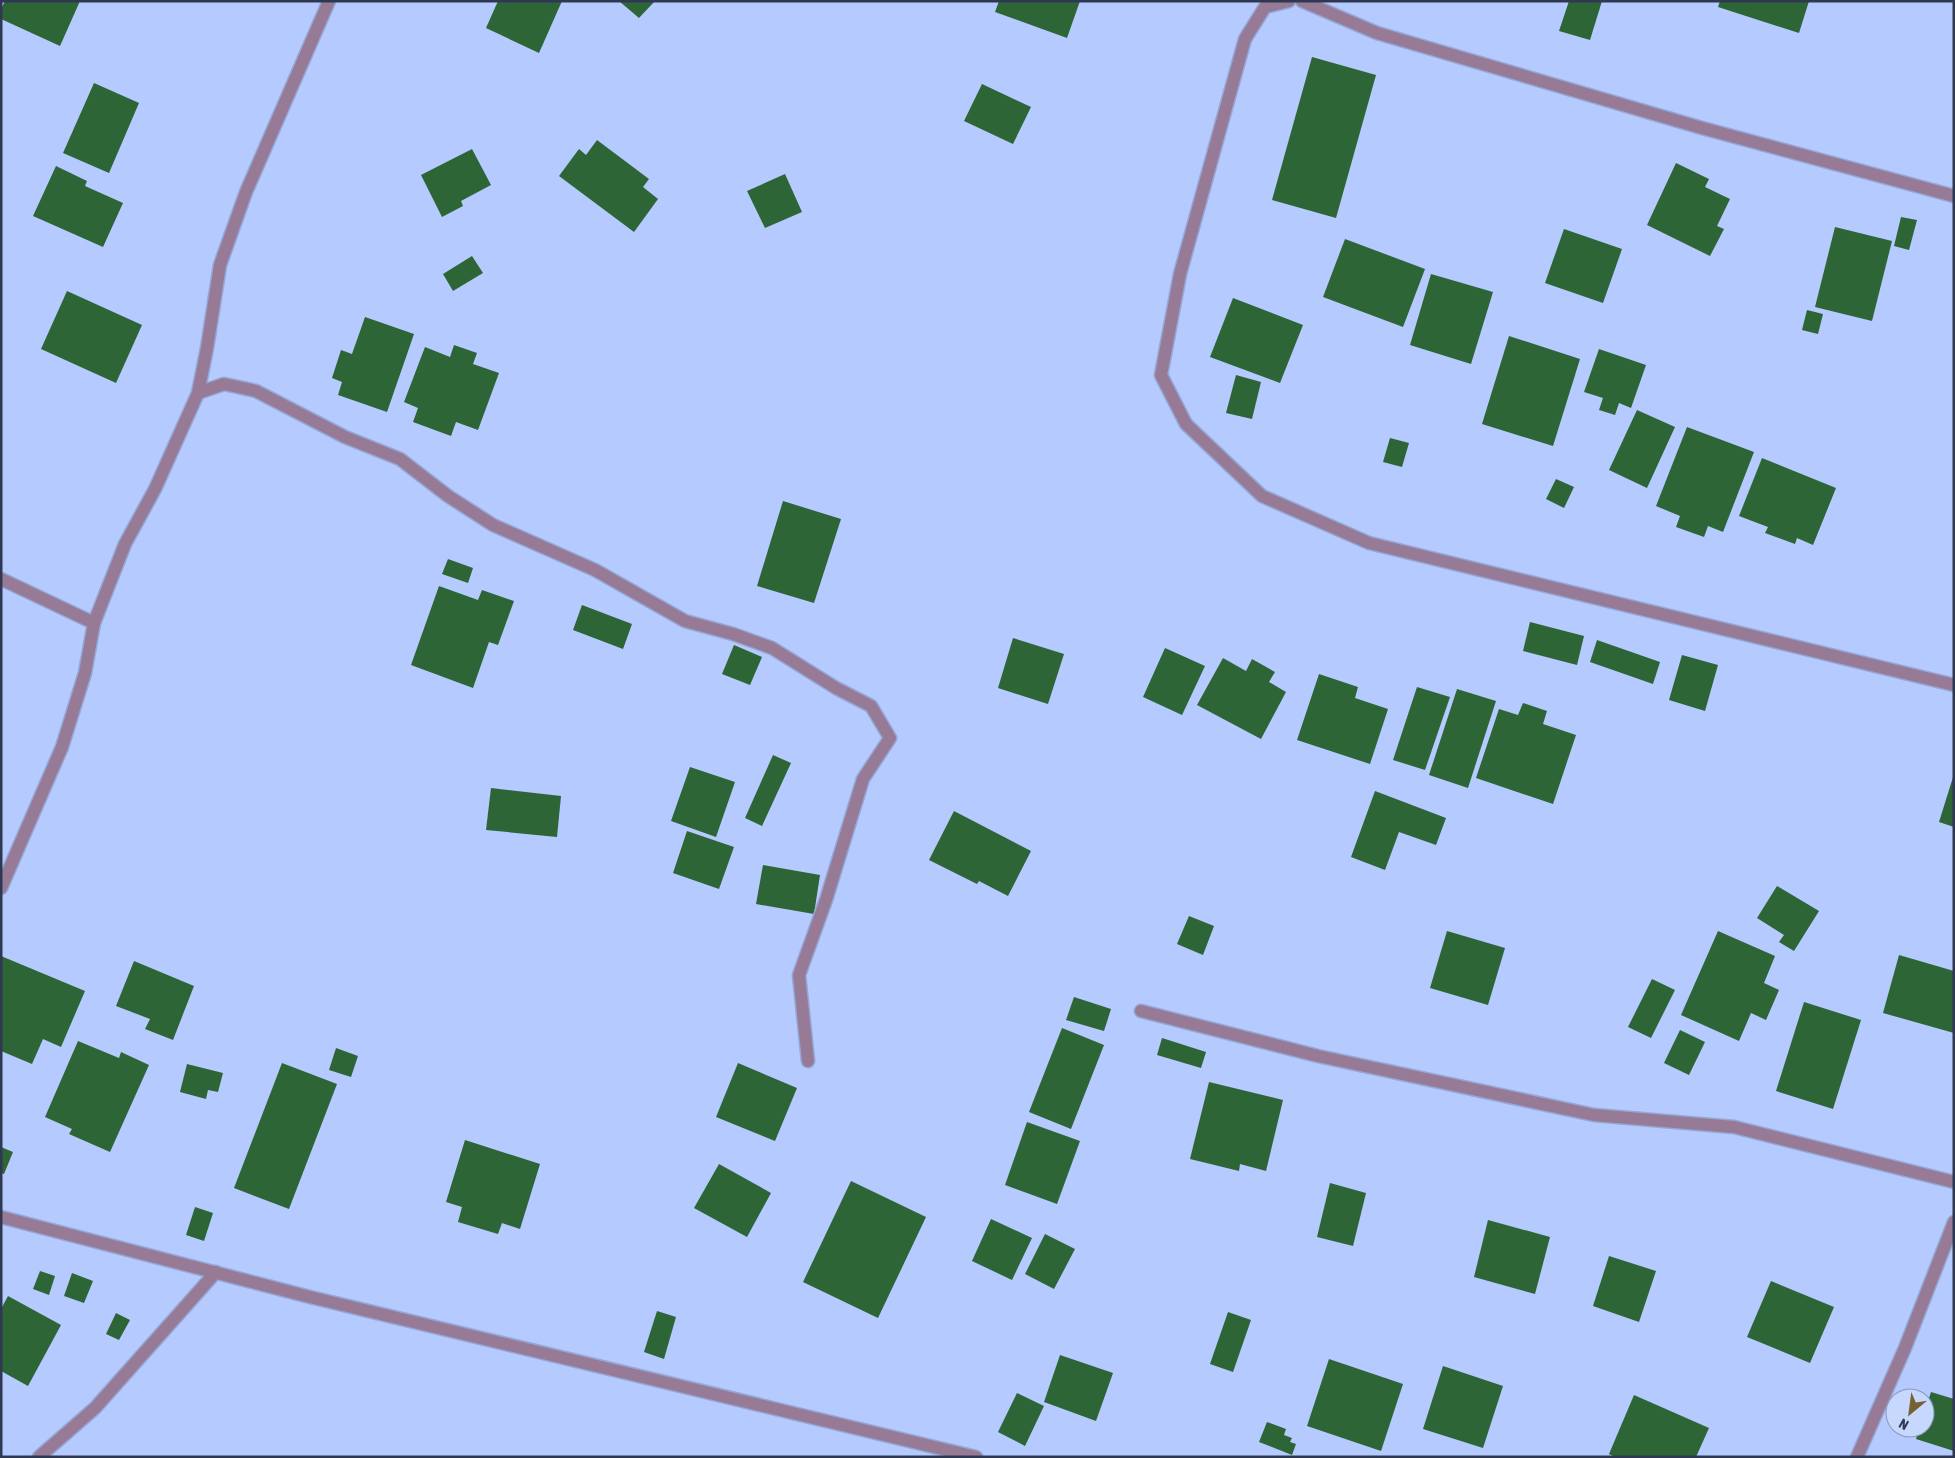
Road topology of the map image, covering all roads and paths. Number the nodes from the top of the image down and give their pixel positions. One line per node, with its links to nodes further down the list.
1 (329, 1): 5 (street)
2 (1289, 1): 8 (street)
3 (1302, 1): 4 (street)
4 (1954, 196)
5 (198, 393): 7 (street); 11 (street)
6 (1, 579): 7 (street)
7 (94, 623): 9 (street)
8 (1954, 684)
9 (1, 888)
10 (1141, 1011): 12 (street)
11 (808, 1060)
12 (1954, 1182)
13 (1, 1216): 15 (street)
14 (1954, 1222): 18 (street)
15 (216, 1272): 16 (street); 17 (street)
16 (39, 1457)
17 (976, 1457)
18 (1858, 1457)

